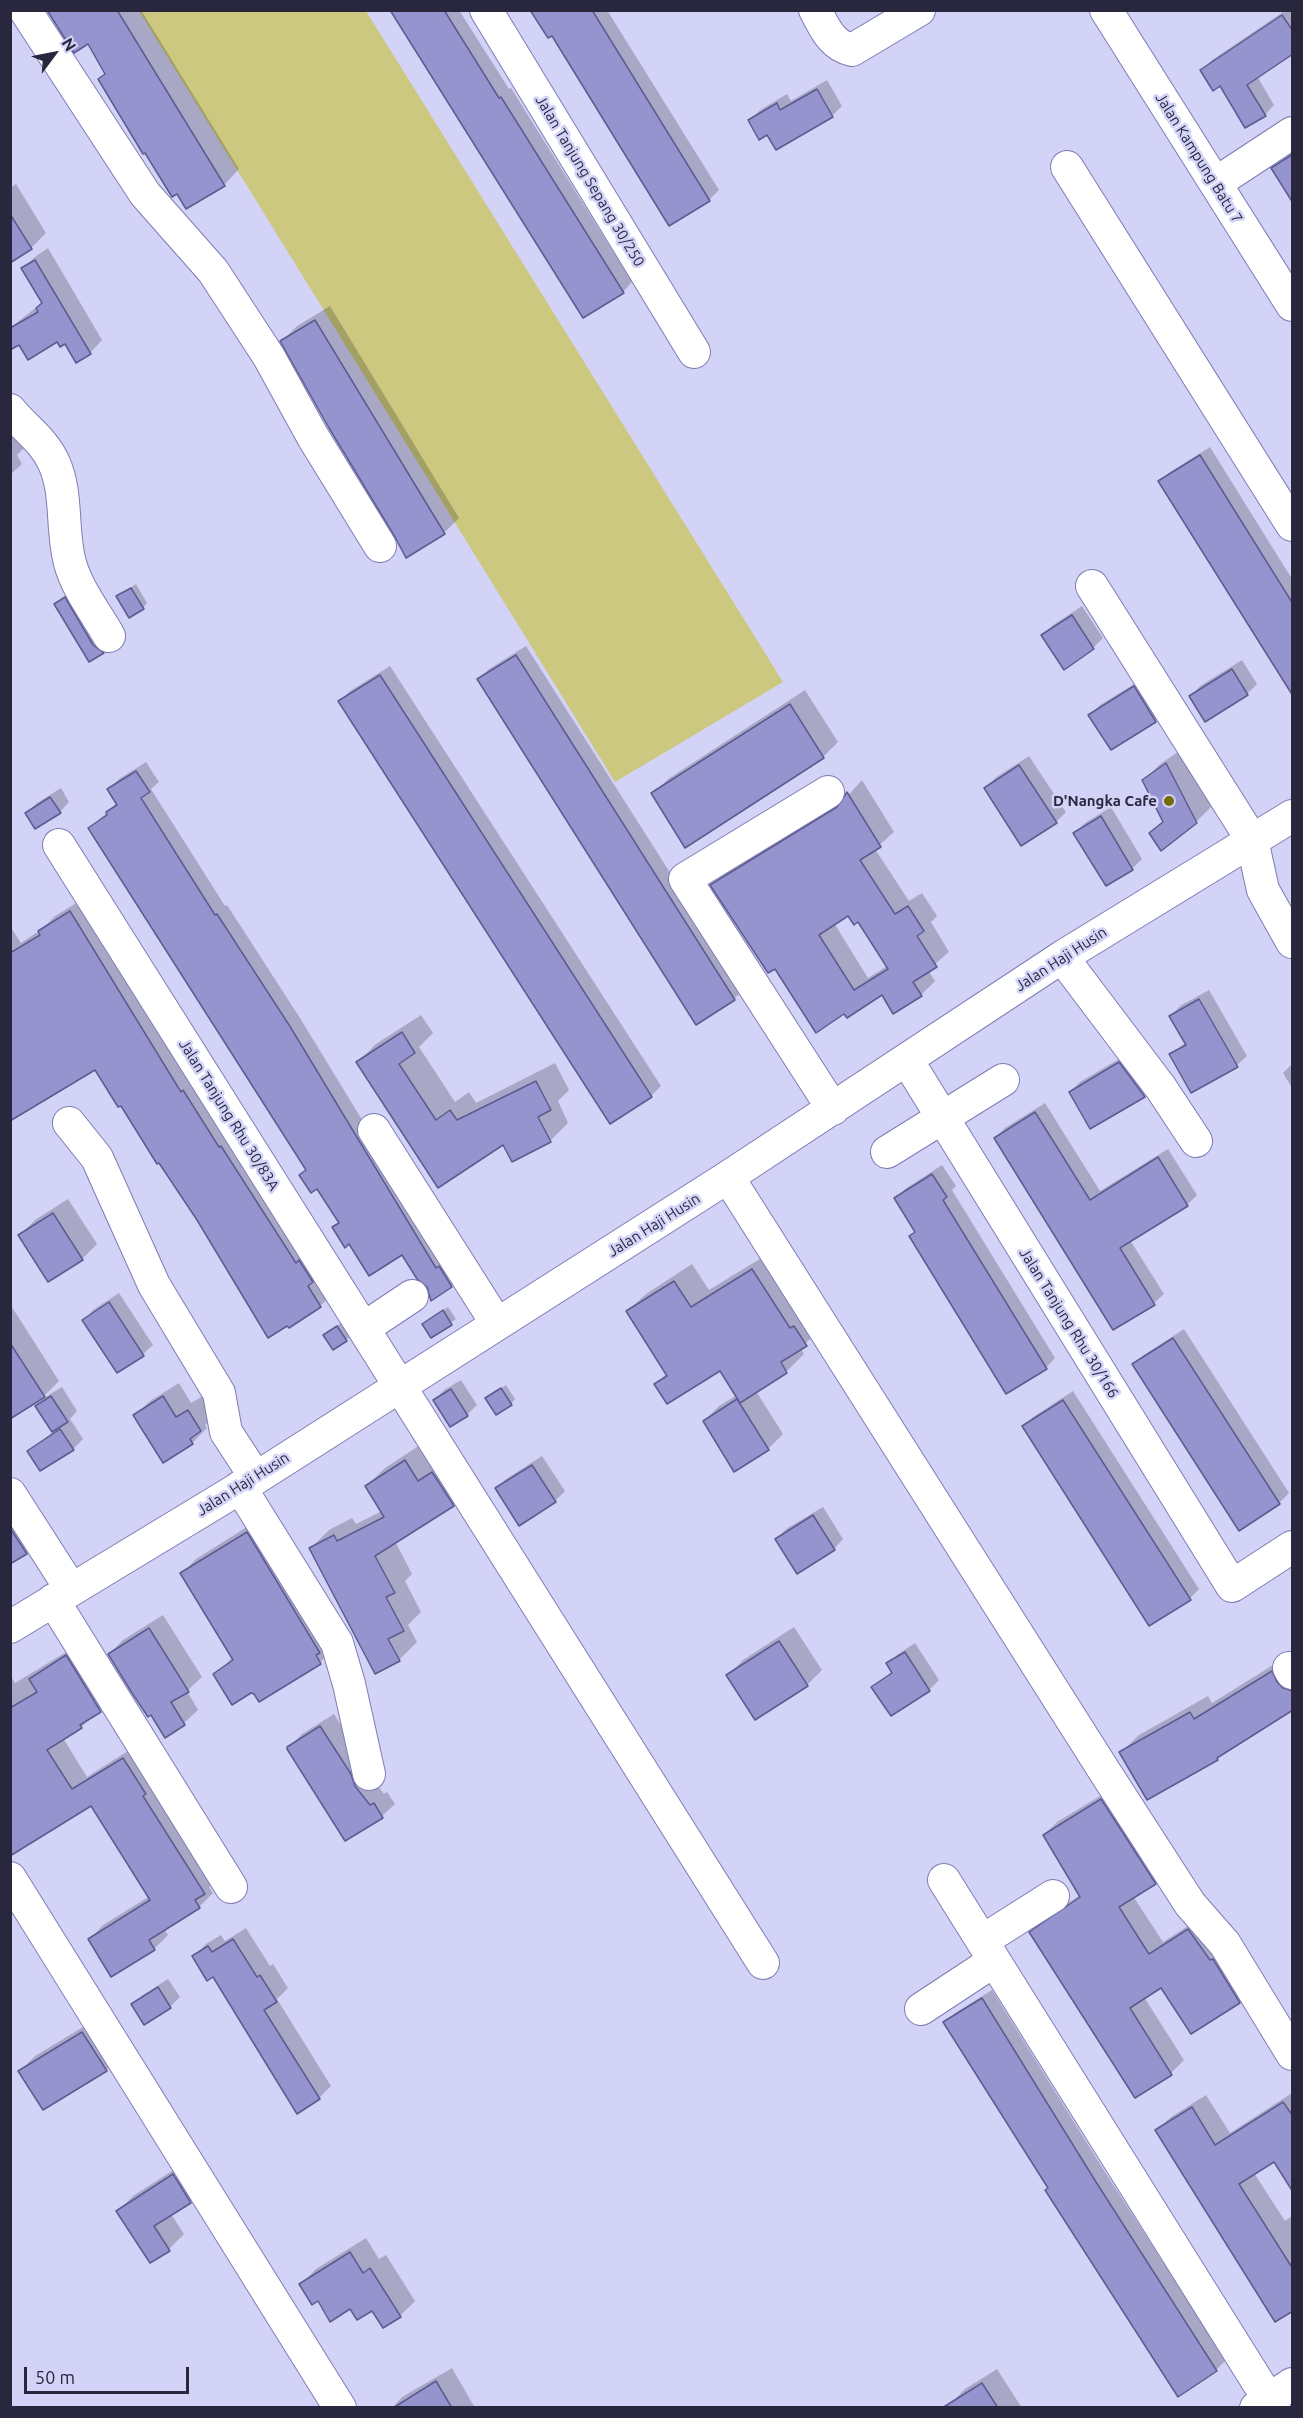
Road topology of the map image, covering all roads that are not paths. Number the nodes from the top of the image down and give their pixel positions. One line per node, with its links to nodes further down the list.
1 (486, 10): 11 (street, Jalan Tanjung Sepang 30/250)
2 (815, 10): 3 (street)
3 (919, 10)
4 (1106, 10): 8 (street, Jalan Kampung Batu 7)
5 (27, 15): 14 (street)
6 (1293, 133): 8 (street)
7 (1067, 167): 13 (street)
8 (1216, 183): 9 (street, Jalan Kampung Batu 7)
9 (1284, 273): 10 (street, Jalan Kampung Batu 7)
10 (1293, 305)
11 (694, 352)
12 (10, 410): 16 (street)
13 (1293, 525)
14 (380, 546)
15 (1092, 586): 19 (street)
16 (110, 636)
17 (828, 792): 25 (street)
18 (1293, 816): 19 (street, Jalan Haji Husin)
19 (1252, 840): 21 (street); 22 (street, Jalan Haji Husin)
20 (59, 845): 34 (street, Jalan Tanjung Rhu 30/83A)
21 (1293, 942)
22 (1062, 957): 23 (street, Jalan Haji Husin); 29 (street)
23 (907, 1060): 25 (street, Jalan Haji Husin); 26 (street, Jalan Tanjung Rhu 30/166)
24 (1003, 1080): 26 (street)
25 (834, 1109): 31 (street, Jalan Haji Husin)
26 (943, 1119): 30 (street); 38 (street, Jalan Tanjung Rhu 30/166)
27 (69, 1123): 36 (street)
28 (374, 1130): 33 (street)
29 (1196, 1141)
30 (887, 1152)
31 (728, 1177): 33 (street, Jalan Haji Husin); 49 (street)
32 (412, 1296): 34 (street)
33 (497, 1324): 35 (street, Jalan Haji Husin)
34 (364, 1328): 35 (street, Jalan Tanjung Rhu 30/83A)
35 (400, 1385): 36 (street, Jalan Haji Husin); 47 (street, Jalan Tanjung Rhu 30/83A)
36 (248, 1482): 39 (street, Jalan Haji Husin); 41 (street)
37 (10, 1494): 39 (street)
38 (1293, 1547)
39 (62, 1594): 40 (street, Jalan Haji Husin); 44 (street)
40 (10, 1627)
41 (369, 1774)
42 (10, 1878): 51 (street)
43 (944, 1880): 46 (street)
44 (231, 1887)
45 (1053, 1896): 46 (street)
46 (988, 1951): 48 (street); 50 (street)
47 (763, 1963)
48 (921, 2009)
49 (1293, 2054)
50 (1273, 2400)
51 (340, 2408)

